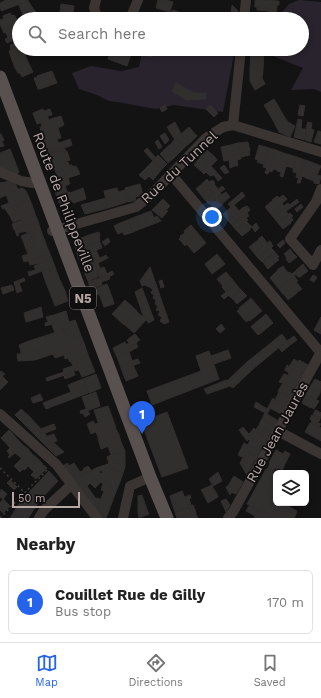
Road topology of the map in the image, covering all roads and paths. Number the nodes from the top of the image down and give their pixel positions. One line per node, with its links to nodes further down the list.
1 (96, 0): 4 (street)
2 (138, 0): 5 (street)
3 (246, 0): 6 (street)
4 (95, 12)
5 (133, 12)
6 (245, 12)
7 (240, 56): 10 (street, Rue du Tunnel)
8 (0, 77): 9 (main road, Route de Philippeville / N5)
9 (3, 103): 16 (main road, Route de Philippeville / N5)
10 (233, 125): 11 (street); 15 (street, Rue du Tunnel)
11 (289, 142): 12 (street); 13 (street)
12 (321, 147)
13 (321, 152)
14 (0, 172): 16 (street)
15 (171, 174): 19 (street, Rue du Tunnel); 21 (street)
16 (35, 181): 19 (main road, Route de Philippeville / N5)
17 (321, 189): 18 (street)
18 (318, 203): 20 (street)
19 (54, 230): 27 (main road, Route de Philippeville / N5)
20 (321, 250)
21 (321, 353): 23 (street, Rue Jean Jaurès)
22 (0, 414): 25 (street)
23 (278, 431): 24 (street); 30 (street, Rue Jean Jaurès)
24 (321, 454)
25 (55, 464): 28 (street); 29 (path)
26 (0, 468): 29 (path)
27 (147, 478): 34 (street); 35 (main road, Route de Philippeville / N5); 36 (main road, Route de Philippeville / N5)
28 (71, 485): 32 (street); 33 (street)
29 (24, 492): 31 (path)
30 (232, 516)
31 (0, 518)
32 (39, 518)
33 (97, 518)
34 (123, 518)
35 (159, 518)
36 (167, 518)

